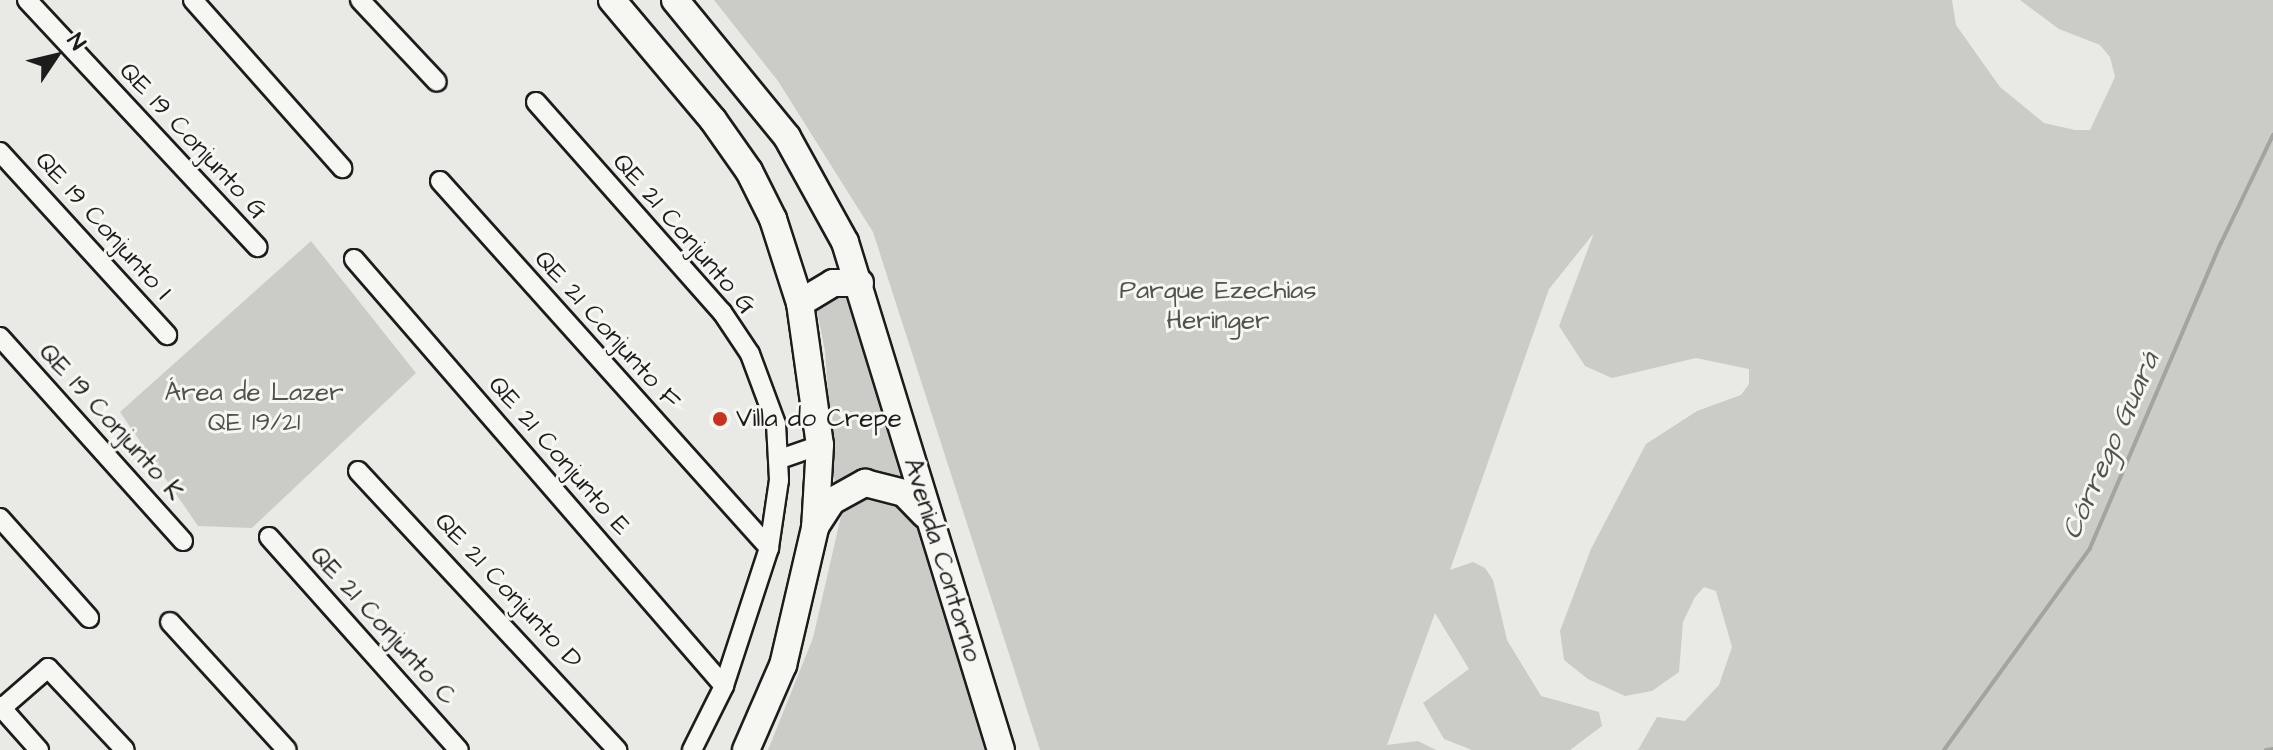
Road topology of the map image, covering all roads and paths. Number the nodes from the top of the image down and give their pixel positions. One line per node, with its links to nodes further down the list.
1 (27, 0): 11 (street, QE 19 Conjunto G)
2 (193, 0): 9 (street)
3 (360, 0): 6 (street)
4 (612, 0): 14 (main road)
5 (675, 0): 13 (main road, Avenida Contorno)
6 (437, 82)
7 (536, 102): 18 (street, QE 21 Conjunto G)
8 (0, 152): 15 (street, QE 19 Conjunto I)
9 (342, 168)
10 (440, 181): 25 (street, QE 21 Conjunto F)
11 (257, 247)
12 (354, 259): 28 (street, QE 21 Conjunto E)
13 (860, 283): 14 (main road); 21 (main road, Avenida Contorno)
14 (800, 303): 17 (main road)
15 (167, 335)
16 (0, 337): 24 (street, QE 19 Conjunto K)
17 (820, 445): 18 (street); 22 (main road)
18 (780, 459): 25 (street)
19 (358, 471): 35 (street, QE 21 Conjunto D)
20 (0, 518): 26 (street)
21 (928, 518): 22 (main road); 37 (main road, Avenida Contorno)
22 (815, 528): 30 (main road)
23 (269, 537): 34 (street, QE 21 Conjunto C)
24 (183, 541)
25 (769, 548): 28 (street)
26 (89, 618)
27 (170, 622): 33 (street)
28 (724, 686): 36 (street)
29 (1, 707): 31 (street); 32 (street)
30 (748, 748)
31 (39, 750)
32 (125, 750)
33 (287, 750)
34 (459, 750)
35 (617, 750)
36 (692, 750)
37 (1001, 750)

